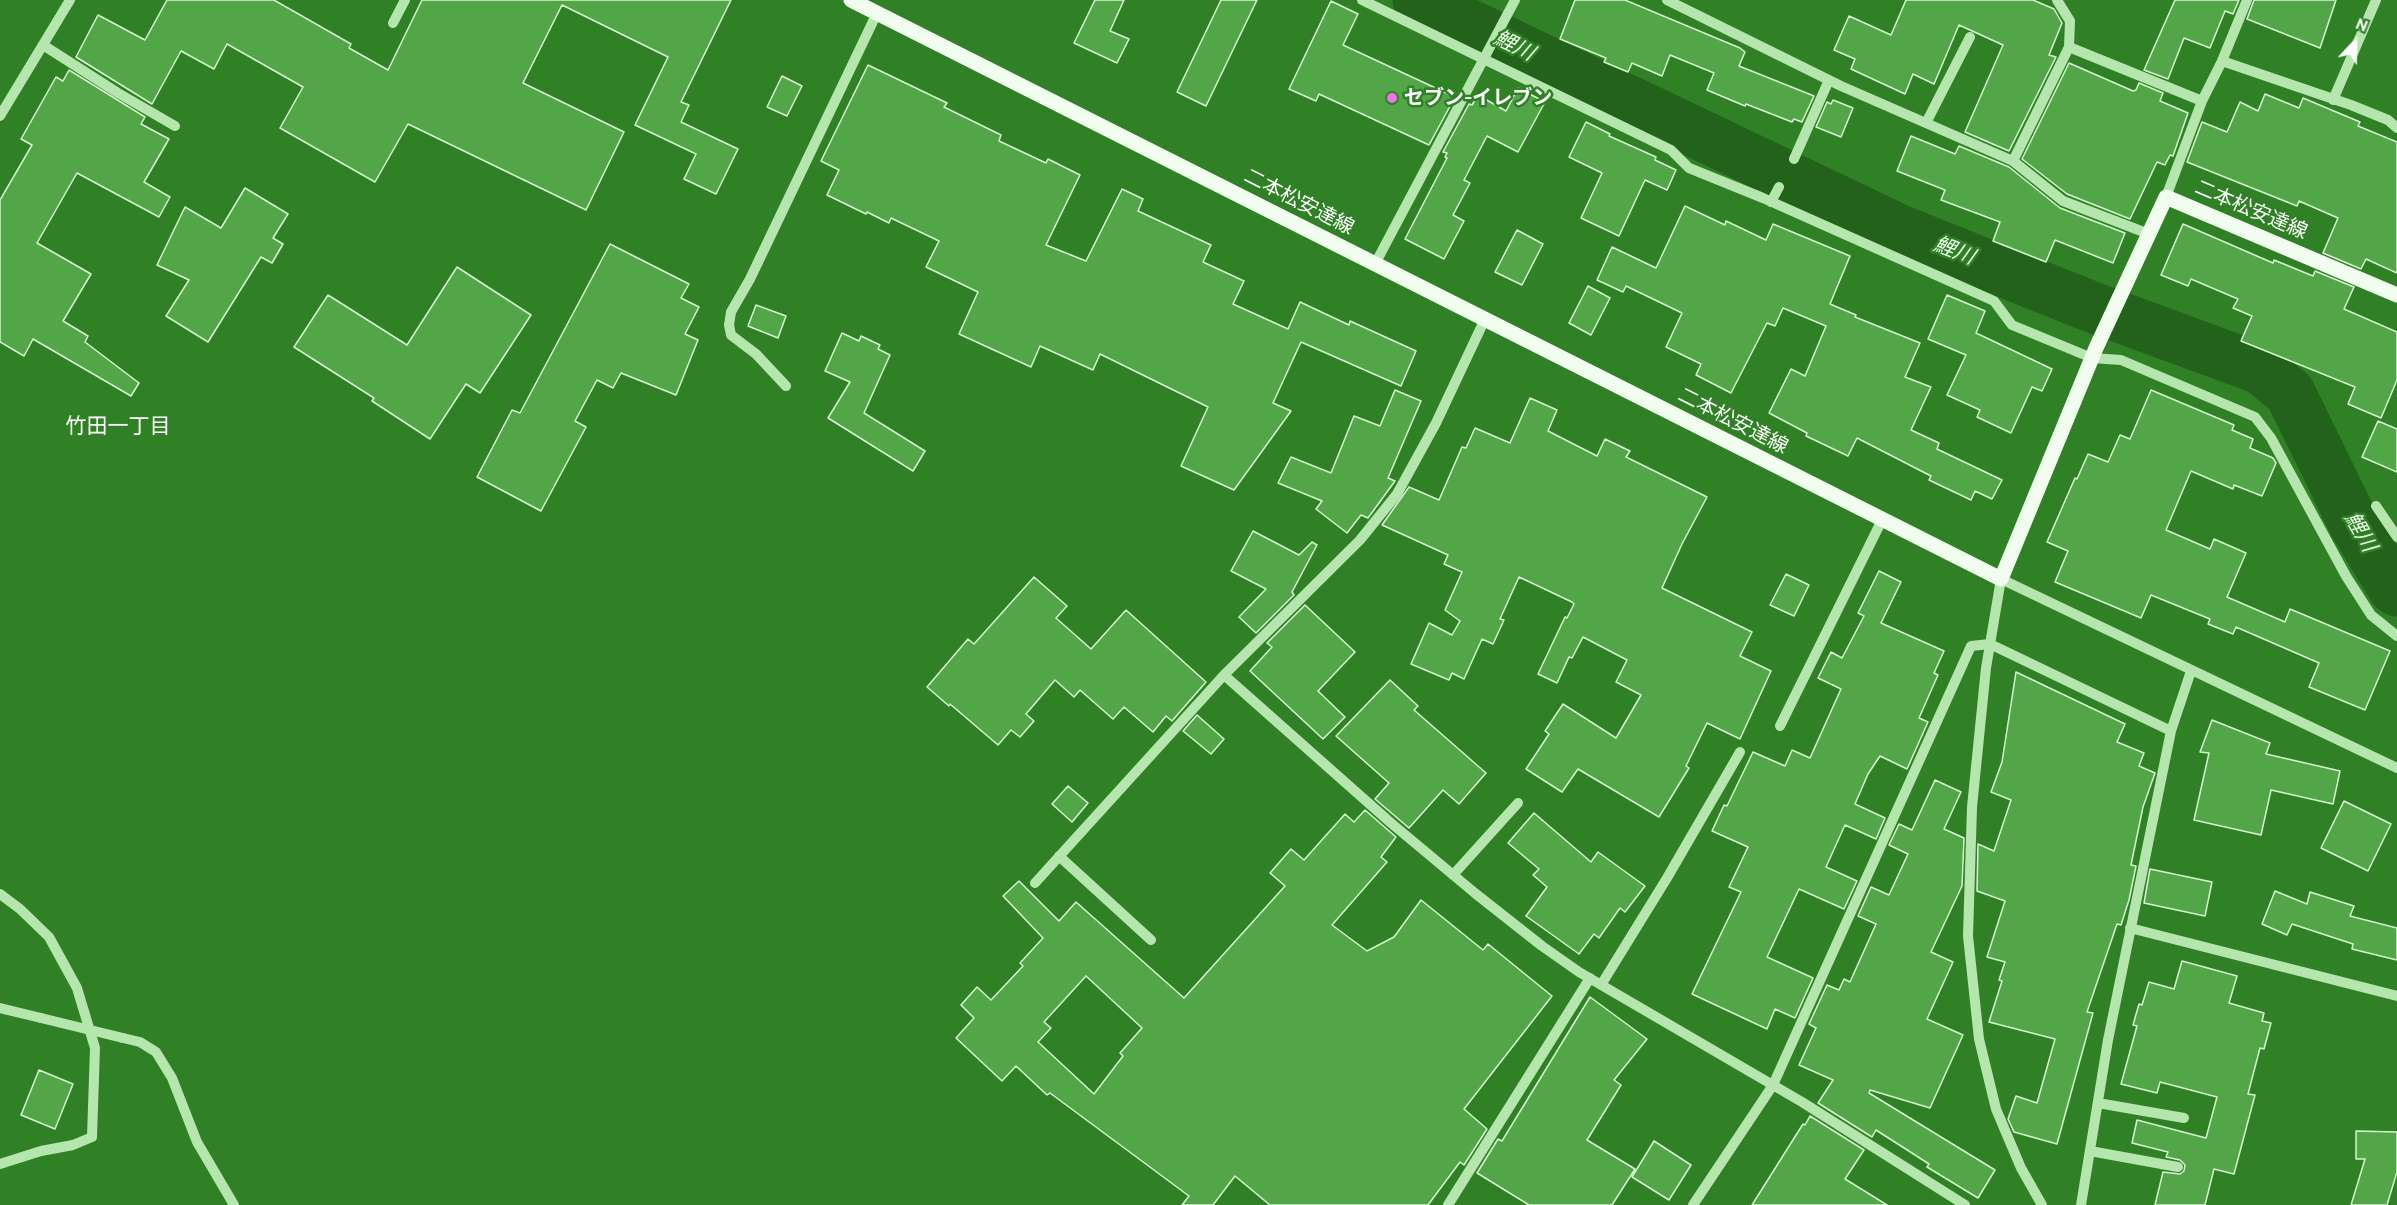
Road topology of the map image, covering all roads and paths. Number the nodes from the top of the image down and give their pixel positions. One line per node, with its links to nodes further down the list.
1 (70, 0): 13 (street)
2 (405, 0): 11 (street)
3 (851, 0): 10 (main road, 二本松安達線)
4 (1362, 0): 15 (street)
5 (1515, 0): 15 (street)
6 (1667, 0): 17 (street)
7 (2056, 0): 14 (street)
8 (2247, 0): 16 (street)
9 (2376, 0): 18 (street)
10 (877, 13): 30 (main road, 二本松安達線); 34 (street)
11 (393, 23)
12 (1970, 37): 21 (street)
13 (43, 45): 20 (street); 22 (street)
14 (2069, 46): 19 (street); 25 (street)
15 (1485, 56): 28 (street); 30 (street)
16 (2222, 61): 18 (street); 19 (street)
17 (1829, 80): 21 (street); 24 (street)
18 (2333, 100): 23 (street)
19 (2202, 101): 27 (street)
20 (0, 116)
21 (1926, 123): 25 (street)
22 (175, 126)
23 (2397, 128)
24 (1794, 159)
25 (2013, 161): 29 (street)
26 (1779, 187): 28 (street)
27 (2166, 197): 29 (main road, 二本松安達線); 31 (main road, 二本松安達線)
28 (1771, 202): 33 (street)
29 (2149, 234): 33 (main road, 二本松安達線)
30 (1376, 264): 32 (main road, 二本松安達線)
31 (2397, 295)
32 (1485, 319): 36 (main road, 二本松安達線); 42 (street)
33 (2094, 353): 38 (main road, 二本松安達線); 39 (street)
34 (786, 386)
35 (2376, 506): 37 (street)
36 (1882, 520): 38 (main road, 二本松安達線); 43 (street)
37 (2397, 537)
38 (2001, 579): 40 (street); 41 (street)
39 (2397, 636)
40 (1990, 644): 44 (street); 58 (street); 68 (street)
41 (2191, 671): 44 (street); 46 (street)
42 (1224, 675): 48 (street); 49 (street)
43 (1780, 726)
44 (2171, 731): 52 (street)
45 (1740, 752): 55 (street)
46 (2397, 768)
47 (1518, 803): 49 (street)
48 (1059, 856): 50 (street); 53 (street)
49 (1453, 875): 54 (street)
50 (1035, 882)
51 (0, 894): 62 (street)
52 (2130, 928): 56 (street); 59 (street)
53 (1151, 940)
54 (1590, 978): 55 (street); 65 (street)
55 (1601, 985): 58 (street)
56 (2397, 996)
57 (0, 1008): 64 (street, bridge)
58 (1773, 1085): 66 (street); 67 (street)
59 (2098, 1102): 60 (street); 61 (street)
60 (2184, 1118)
61 (2090, 1151): 63 (street); 69 (street)
62 (0, 1164)
63 (2178, 1167)
64 (234, 1205)
65 (1448, 1205)
66 (1693, 1205)
67 (1965, 1205)
68 (2042, 1205)
69 (2081, 1205)

